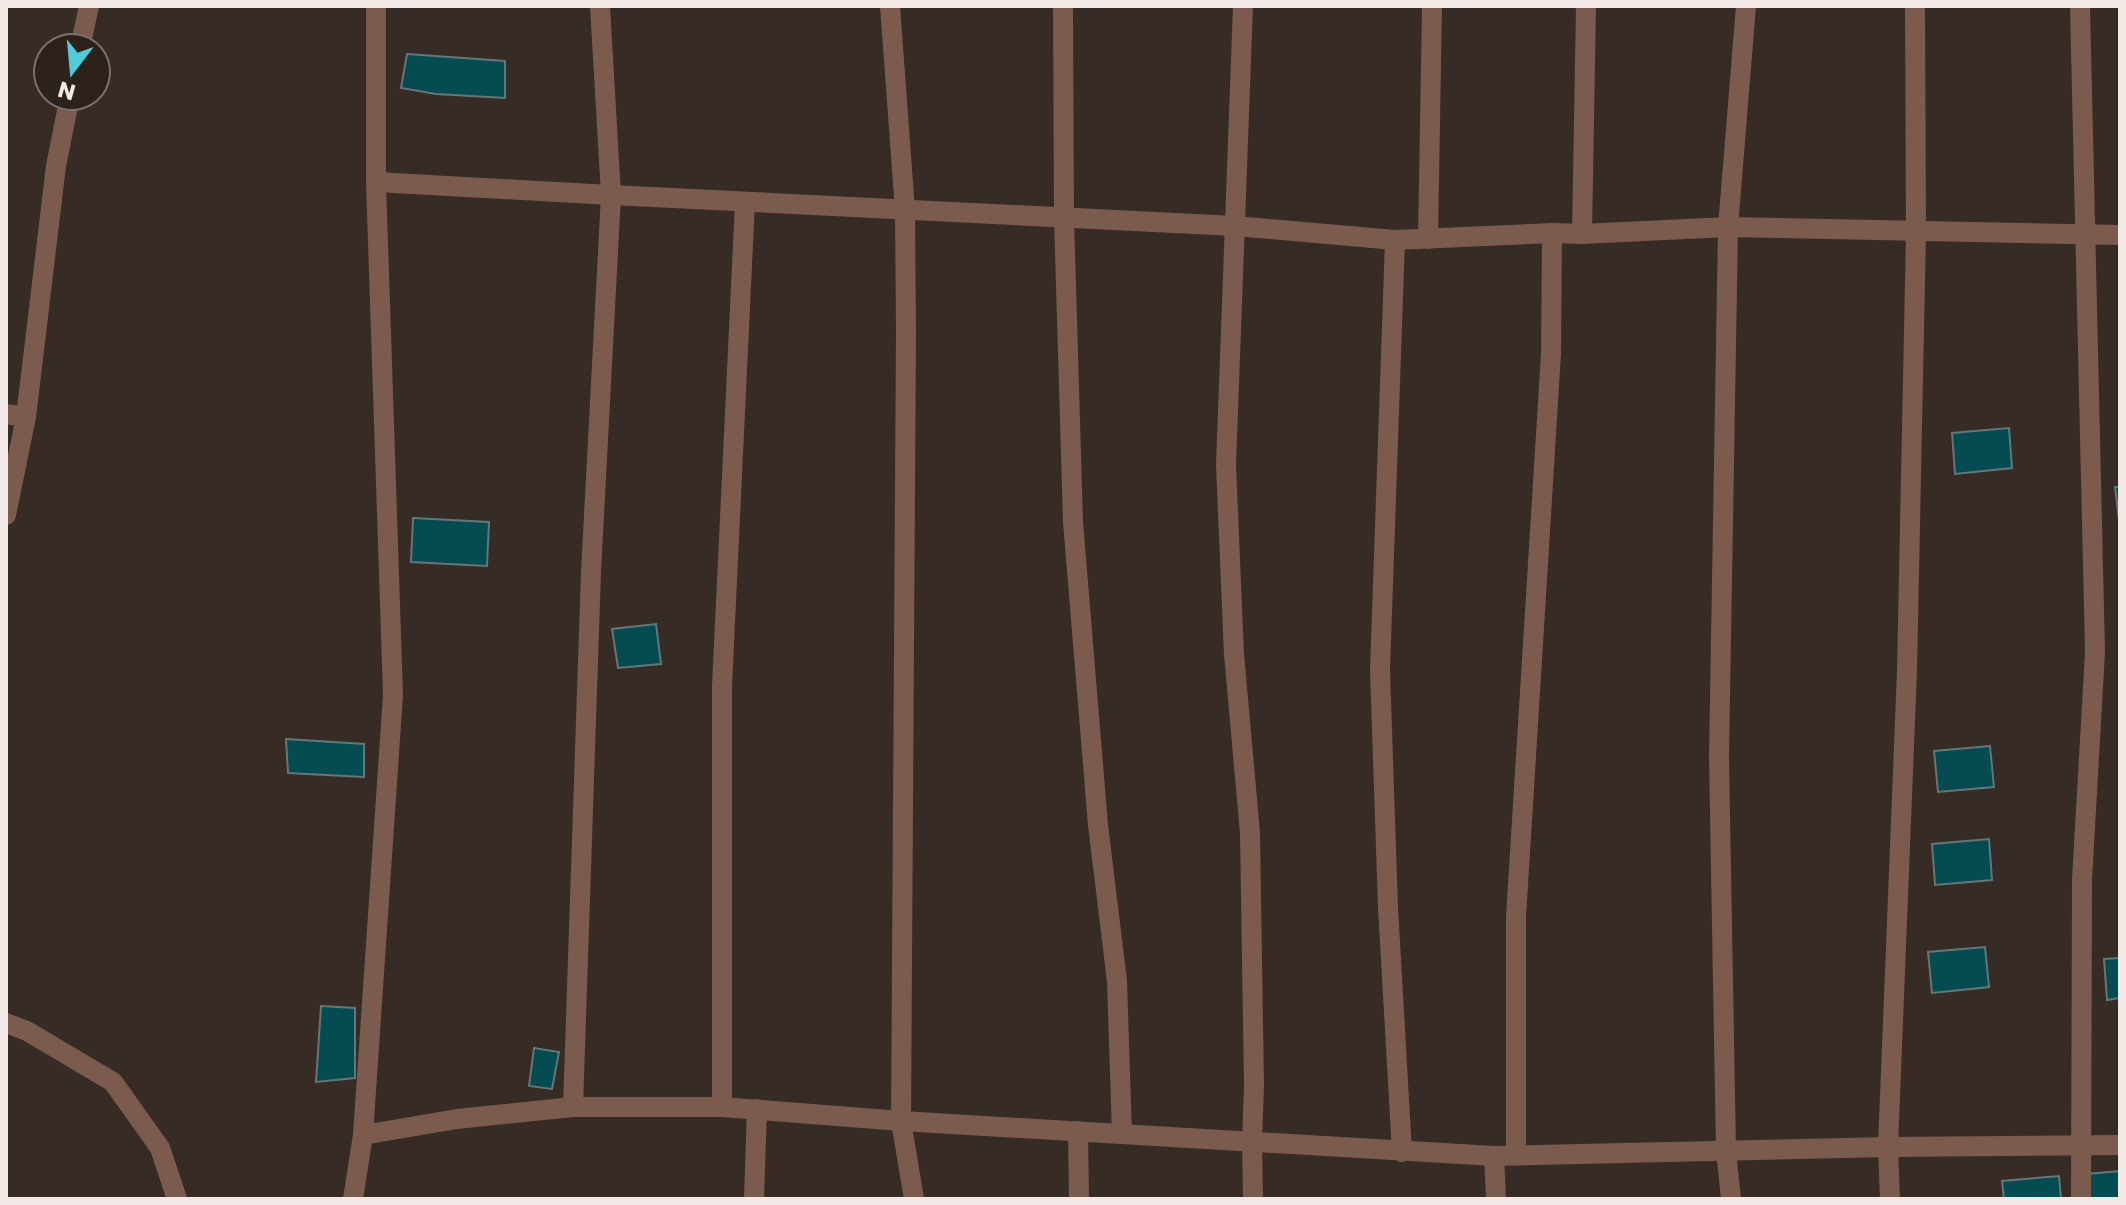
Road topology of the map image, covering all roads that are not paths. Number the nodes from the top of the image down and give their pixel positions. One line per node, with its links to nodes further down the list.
1 (89, 6): 12 (street)
2 (376, 6): 14 (street)
3 (600, 6): 15 (street)
4 (890, 6): 17 (street)
5 (1063, 6): 18 (street)
6 (1243, 6): 19 (street)
7 (1432, 6): 26 (street)
8 (1586, 6): 23 (street)
9 (1746, 6): 20 (street)
10 (1915, 6): 21 (street)
11 (2080, 6): 25 (street)
12 (83, 32)
13 (67, 112): 28 (street)
14 (376, 182): 15 (street); 37 (street)
15 (611, 195): 16 (street); 31 (street)
16 (745, 202): 17 (street); 32 (street)
17 (905, 210): 18 (street); 34 (street)
18 (1064, 218): 19 (street); 36 (street)
19 (1235, 226): 27 (street); 38 (street)
20 (1728, 227): 21 (street); 23 (street); 42 (street)
21 (1916, 232): 25 (street); 41 (street)
22 (1552, 233): 23 (street); 26 (street); 44 (street)
23 (1582, 234)
24 (2120, 235): 25 (street)
25 (2085, 236): 39 (street)
26 (1428, 239): 27 (street)
27 (1395, 240): 43 (street)
28 (16, 415): 29 (street)
29 (6, 515)
30 (6, 1023): 46 (street)
31 (573, 1107): 32 (street); 37 (street)
32 (722, 1107): 33 (street)
33 (757, 1109): 34 (street); 48 (street)
34 (901, 1121): 35 (street); 49 (street)
35 (1078, 1131): 36 (street); 50 (street)
36 (1122, 1134): 38 (street)
37 (363, 1135): 47 (street)
38 (1252, 1140): 43 (street); 51 (street)
39 (2080, 1145): 40 (street); 41 (street); 55 (street)
40 (2120, 1145)
41 (1888, 1147): 42 (street); 54 (street)
42 (1726, 1151): 44 (street); 53 (street)
43 (1402, 1152): 45 (street)
44 (1516, 1155): 45 (street)
45 (1494, 1156): 52 (street)
46 (177, 1199)
47 (353, 1199)
48 (754, 1199)
49 (914, 1199)
50 (1079, 1199)
51 (1253, 1199)
52 (1496, 1199)
53 (1731, 1199)
54 (1890, 1199)
55 (2081, 1199)

